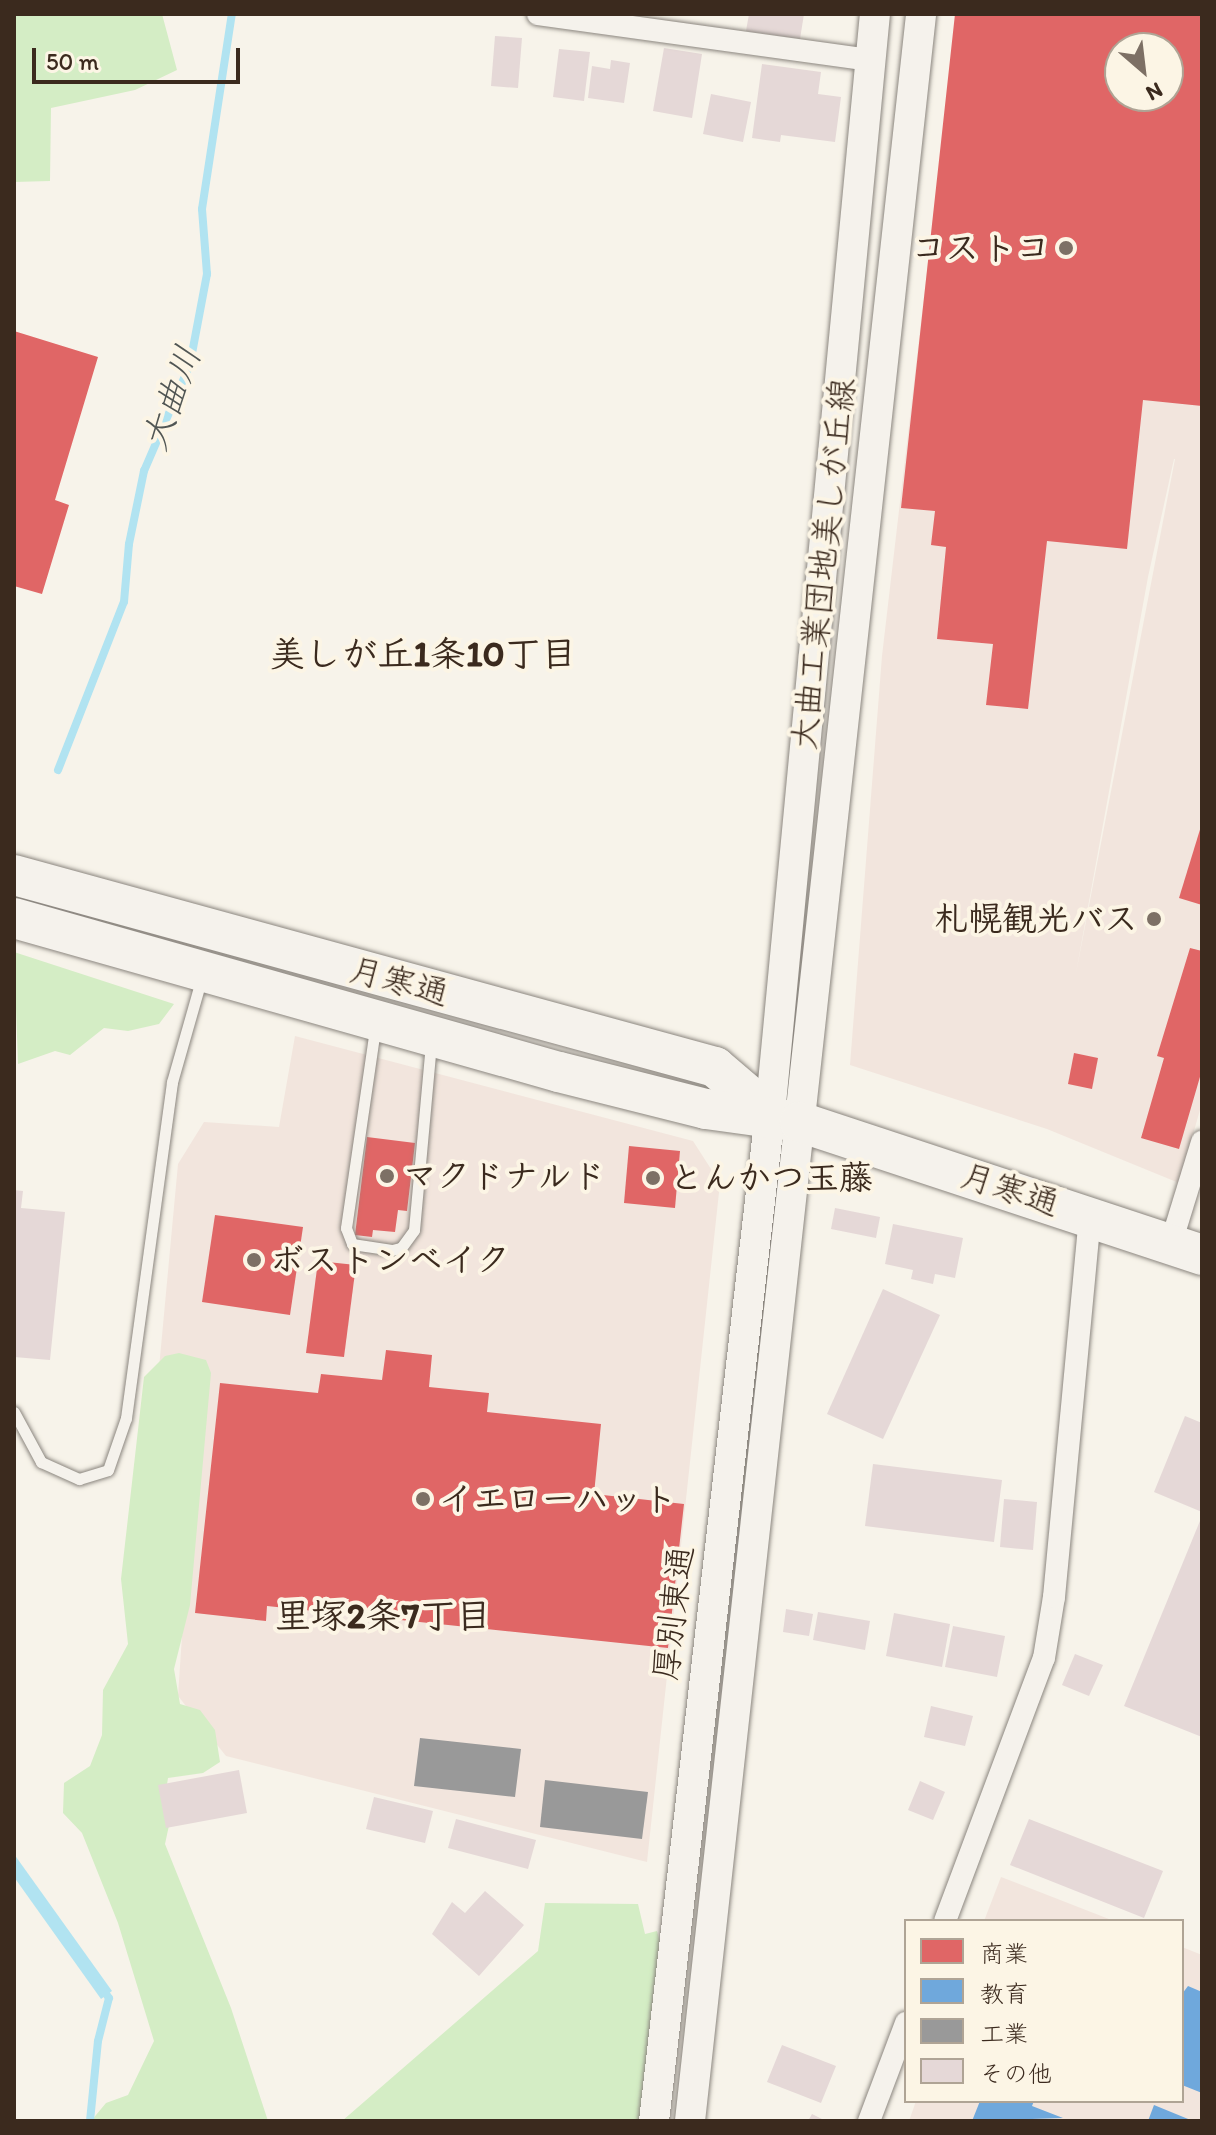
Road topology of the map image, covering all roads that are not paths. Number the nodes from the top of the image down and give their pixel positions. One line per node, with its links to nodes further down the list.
1 (538, 14): 4 (street)
2 (875, 14): 4 (main road, 大曲工業団地美しが丘線)
3 (921, 14): 10 (main road, 大曲工業団地美しが丘線)
4 (871, 60): 10 (main road, 大曲工業団地美しが丘線)
5 (14, 875): 10 (highway, 月寒通)
6 (14, 918): 7 (highway, 月寒通)
7 (203, 972): 8 (highway, 月寒通); 14 (lane)
8 (375, 1022): 9 (highway, 月寒通); 9 (lane)
9 (431, 1038): 10 (highway, 月寒通)
10 (785, 1118): 12 (highway, 月寒通); 17 (main road, 厚別東通); 18 (main road, 厚別東通)
11 (1202, 1142): 13 (street)
12 (1090, 1214): 13 (highway, 月寒通); 15 (street)
13 (1187, 1249)
14 (14, 1412)
15 (946, 1919)
16 (904, 2028): 19 (street)
17 (654, 2121)
18 (690, 2121)
19 (869, 2121)

